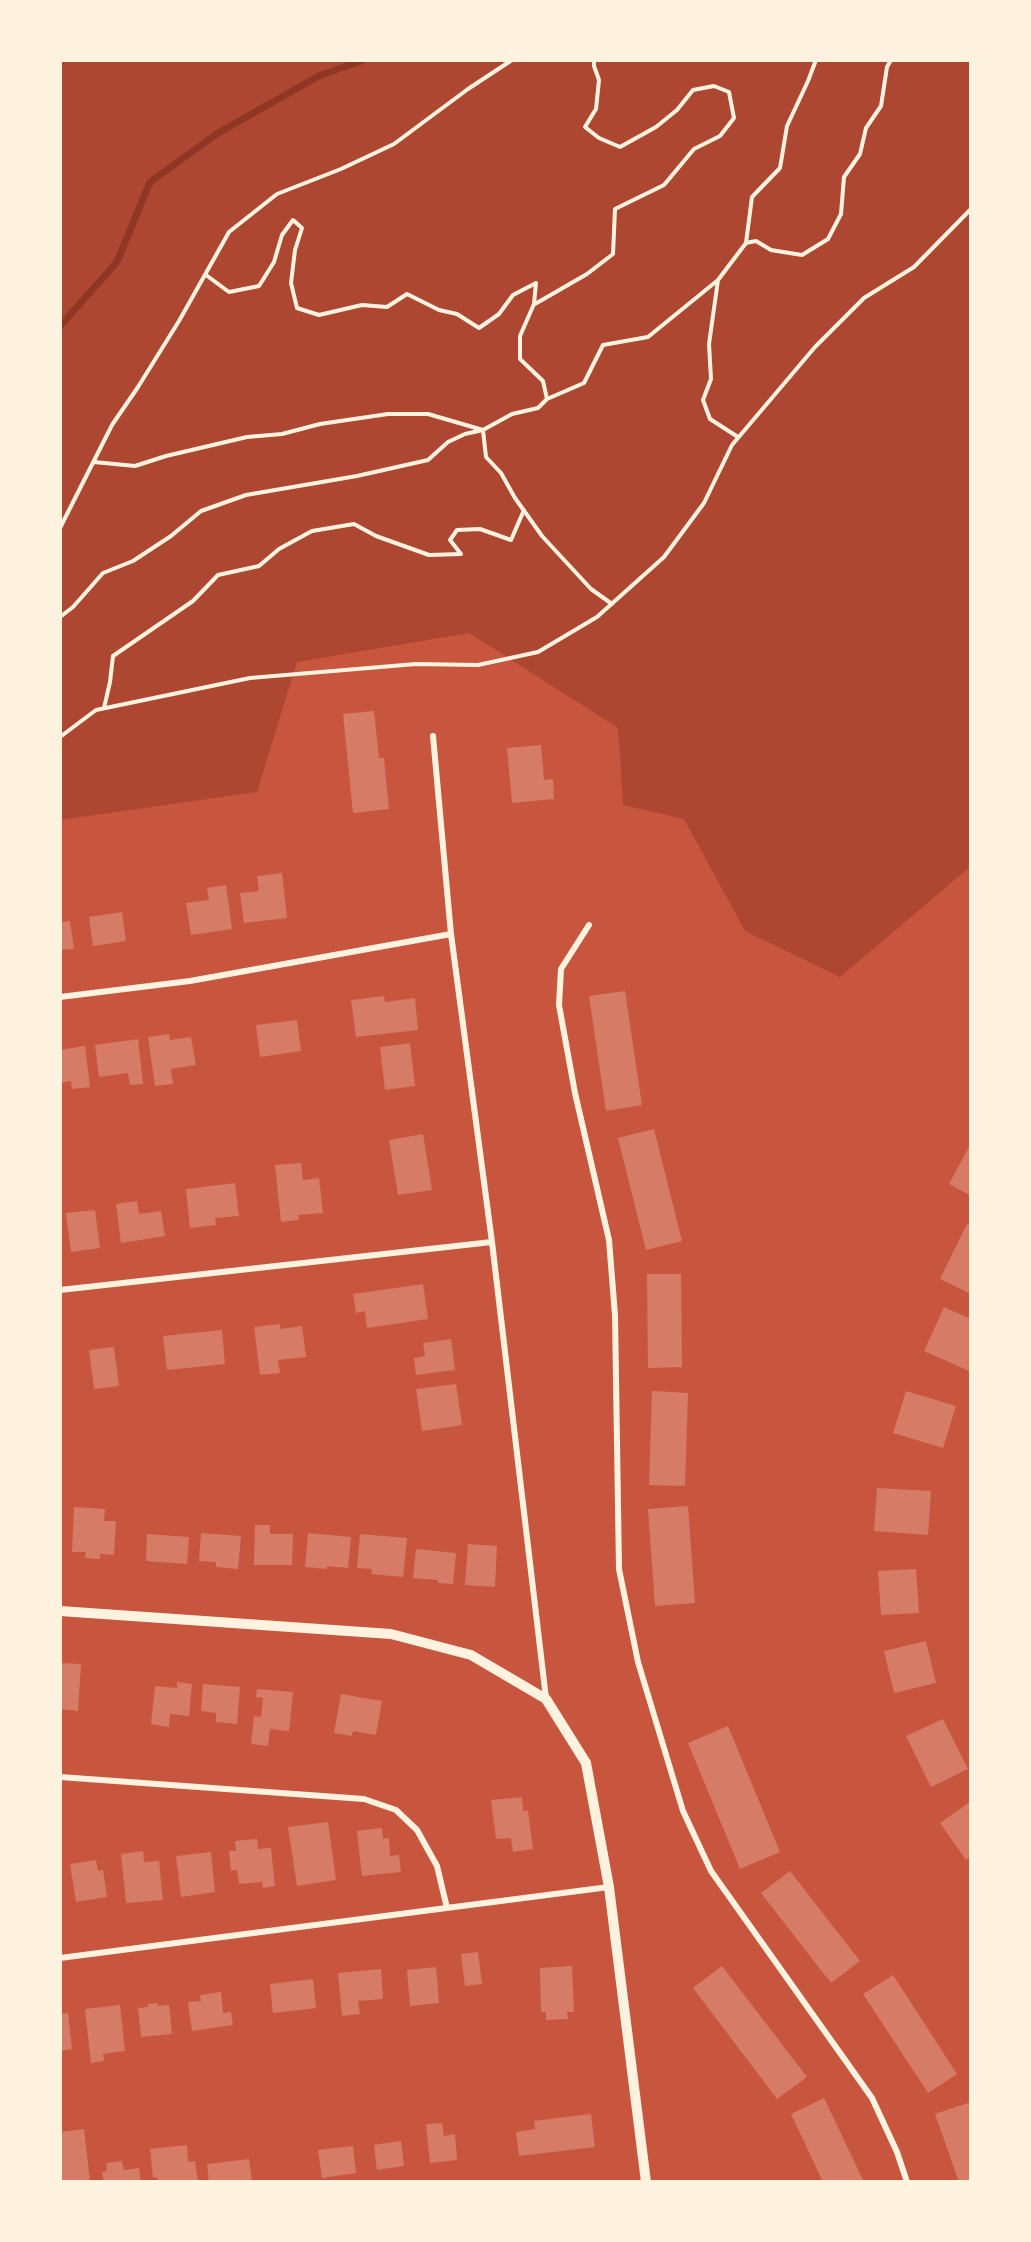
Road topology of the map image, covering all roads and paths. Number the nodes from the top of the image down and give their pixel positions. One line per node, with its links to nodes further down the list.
1 (512, 60): 7 (path)
2 (594, 60): 9 (path)
3 (816, 60): 6 (path)
4 (891, 60): 6 (path)
5 (971, 209): 12 (path)
6 (746, 243): 8 (path)
7 (206, 275): 9 (path); 13 (path)
8 (718, 280): 10 (path); 12 (path)
9 (534, 304): 10 (path)
10 (548, 399): 11 (path)
11 (483, 430): 13 (path); 14 (path); 17 (path)
12 (738, 437): 16 (path)
13 (94, 462): 15 (path)
14 (524, 510): 16 (path); 18 (path)
15 (60, 528)
16 (612, 604): 18 (path)
17 (60, 617)
18 (104, 708): 20 (path)
19 (433, 736): 22 (street)
20 (60, 737)
21 (589, 926): 33 (street)
22 (451, 934): 23 (street); 24 (street)
23 (60, 997)
24 (492, 1242): 25 (street); 27 (street)
25 (60, 1290)
26 (60, 1611): 27 (street)
27 (546, 1699): 29 (street)
28 (60, 1777): 30 (street)
29 (609, 1887): 30 (street); 32 (street)
30 (447, 1908): 31 (street)
31 (60, 1958)
32 (646, 2182)
33 (907, 2182)

